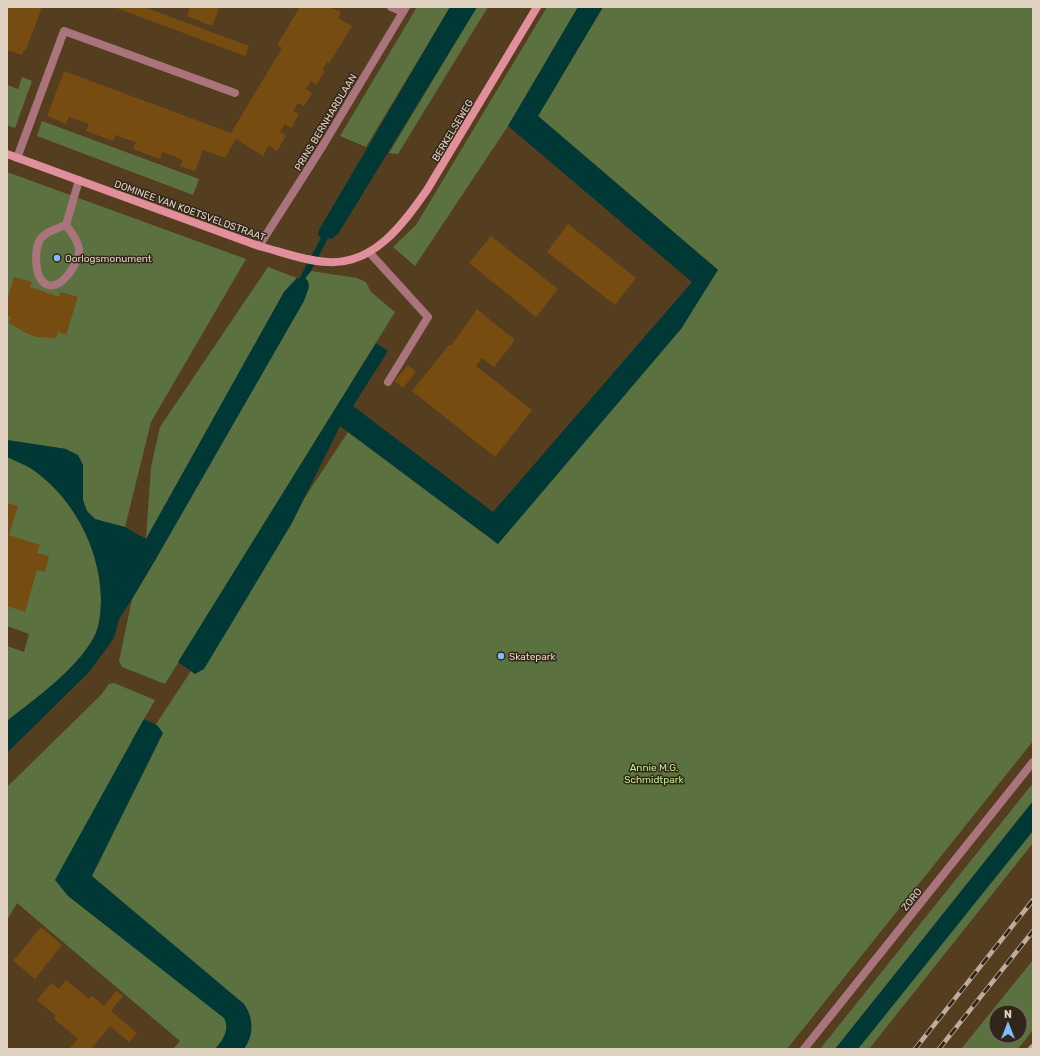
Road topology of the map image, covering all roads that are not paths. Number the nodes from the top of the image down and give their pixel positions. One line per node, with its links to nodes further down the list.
1 (391, 7): 3 (street)
2 (538, 7): 10 (street, BERKELSEWEG)
3 (404, 9): 9 (street, PRINS BERNHARDLAAN)
4 (235, 93): 6 (street)
5 (7, 154): 6 (street, DOMINEE VAN KOETSVELDSTRAAT)
6 (17, 158): 7 (street, DOMINEE VAN KOETSVELDSTRAAT)
7 (79, 180): 8 (street); 9 (street, DOMINEE VAN KOETSVELDSTRAAT)
8 (66, 225): 8 (street)
9 (260, 246): 10 (street, DOMINEE VAN KOETSVELDSTRAAT)
10 (369, 252): 11 (street)
11 (388, 382)
12 (1033, 762): 13 (street, ZORO)
13 (804, 1049)

